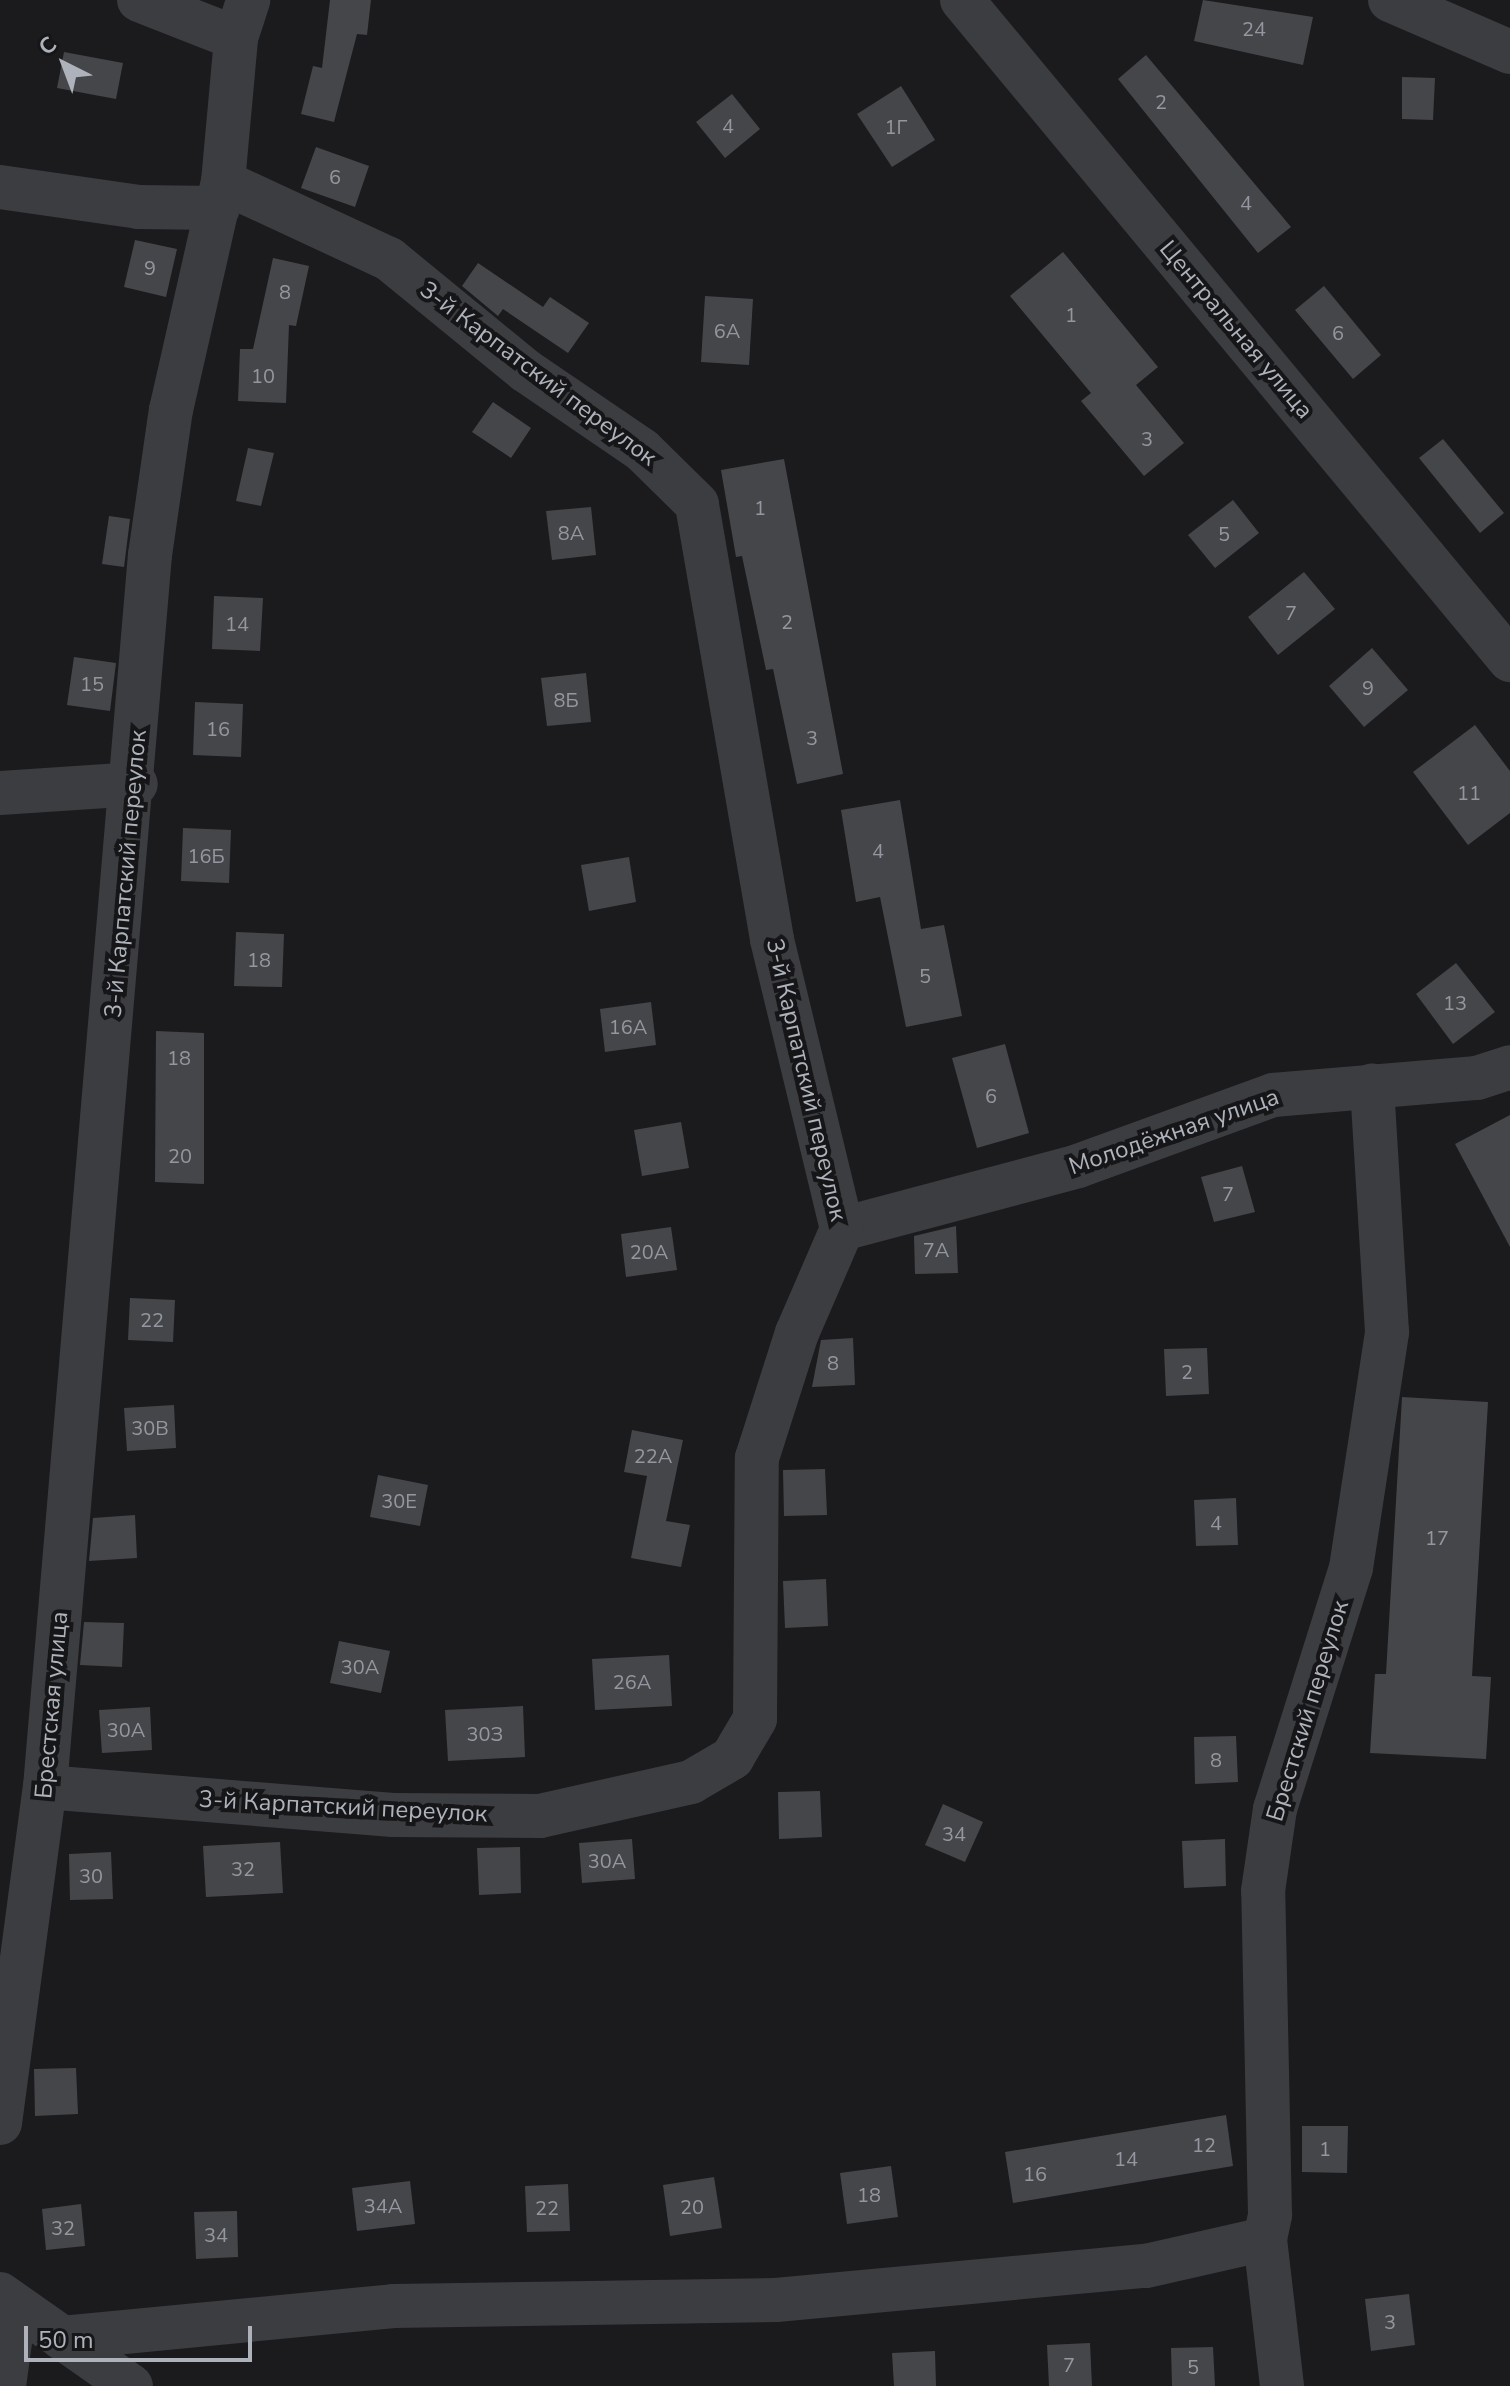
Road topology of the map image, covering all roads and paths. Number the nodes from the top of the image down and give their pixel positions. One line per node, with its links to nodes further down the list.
1 (139, 0): 4 (street)
2 (962, 0): 8 (street, Центральная улица)
3 (1390, 0): 5 (street)
4 (242, 19): 7 (street, 3-й Карпатский переулок)
5 (1510, 52)
6 (0, 187): 7 (street)
7 (220, 195): 9 (street, 3-й Карпатский переулок); 13 (street, 3-й Карпатский переулок)
8 (1510, 660)
9 (136, 784): 10 (street); 14 (street, 3-й Карпатский переулок)
10 (0, 793)
11 (1510, 1067): 12 (street, Молодёжная улица)
12 (1372, 1085): 13 (street, Молодёжная улица); 17 (street, Брестский переулок)
13 (842, 1229): 15 (street, 3-й Карпатский переулок)
14 (88, 1285): 15 (street, Брестская улица)
15 (45, 1787): 16 (street, Брестская улица)
16 (0, 2123)
17 (1265, 2239): 19 (street); 22 (street, Брестский переулок)
18 (8, 2300): 19 (street); 20 (street)
19 (62, 2338): 21 (street)
20 (4, 2386)
21 (131, 2386)
22 (1282, 2386)

